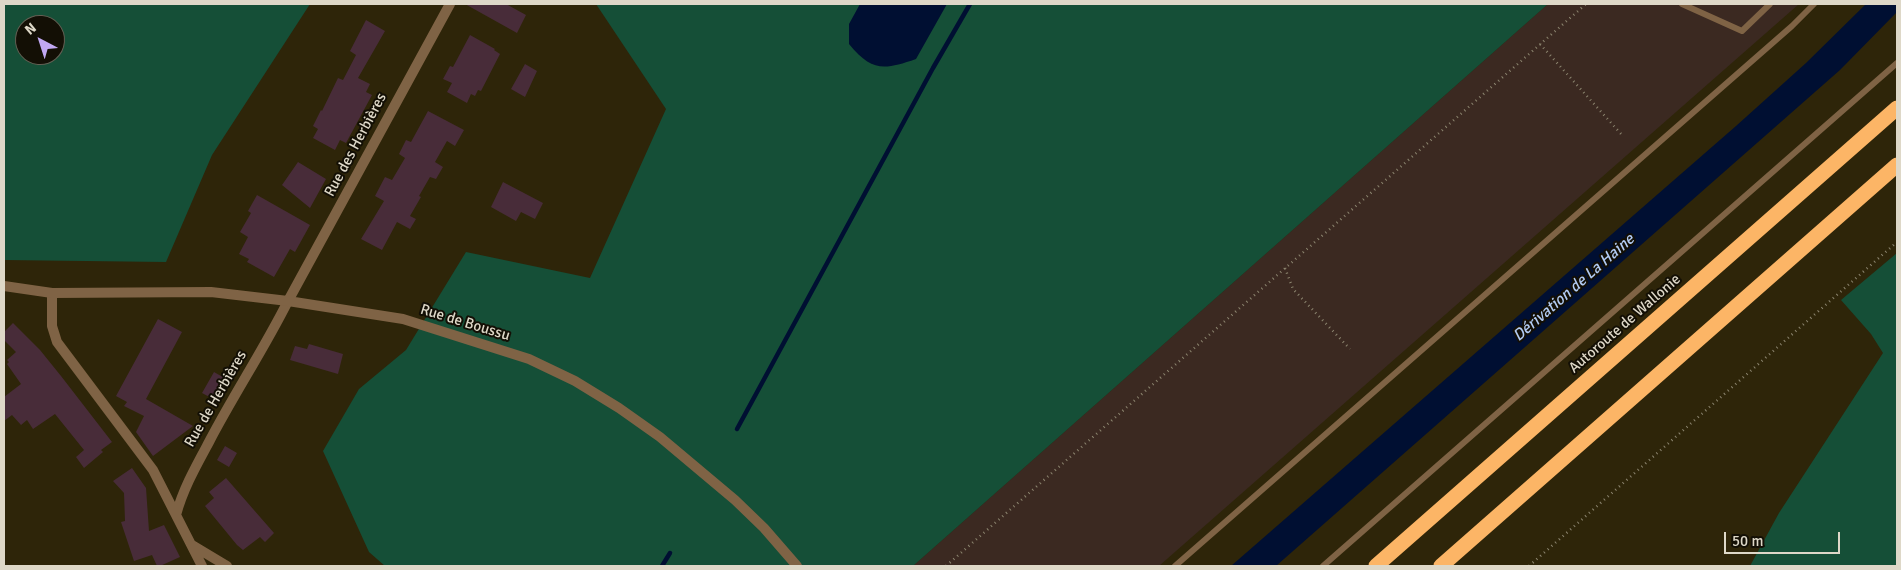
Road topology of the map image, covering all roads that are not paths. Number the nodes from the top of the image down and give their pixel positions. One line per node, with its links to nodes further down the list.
1 (450, 4): 10 (street, Rue des Herbières)
2 (1682, 4): 3 (lane)
3 (1770, 4)
4 (1814, 4): 16 (lane)
5 (1897, 63): 17 (lane)
6 (1897, 108): 18 (highway, Autoroute de Wallonie)
7 (1897, 165): 19 (highway)
8 (4, 286): 9 (street, Rue de Boussu)
9 (52, 293): 10 (street, Rue de Boussu); 11 (street)
10 (288, 301): 11 (street, Rue de Herbières); 15 (street, Rue de Boussu)
11 (176, 515): 12 (street)
12 (192, 545): 13 (street); 14 (street)
13 (202, 566)
14 (227, 566)
15 (797, 566)
16 (1174, 566)
17 (1323, 566)
18 (1376, 566)
19 (1441, 566)

